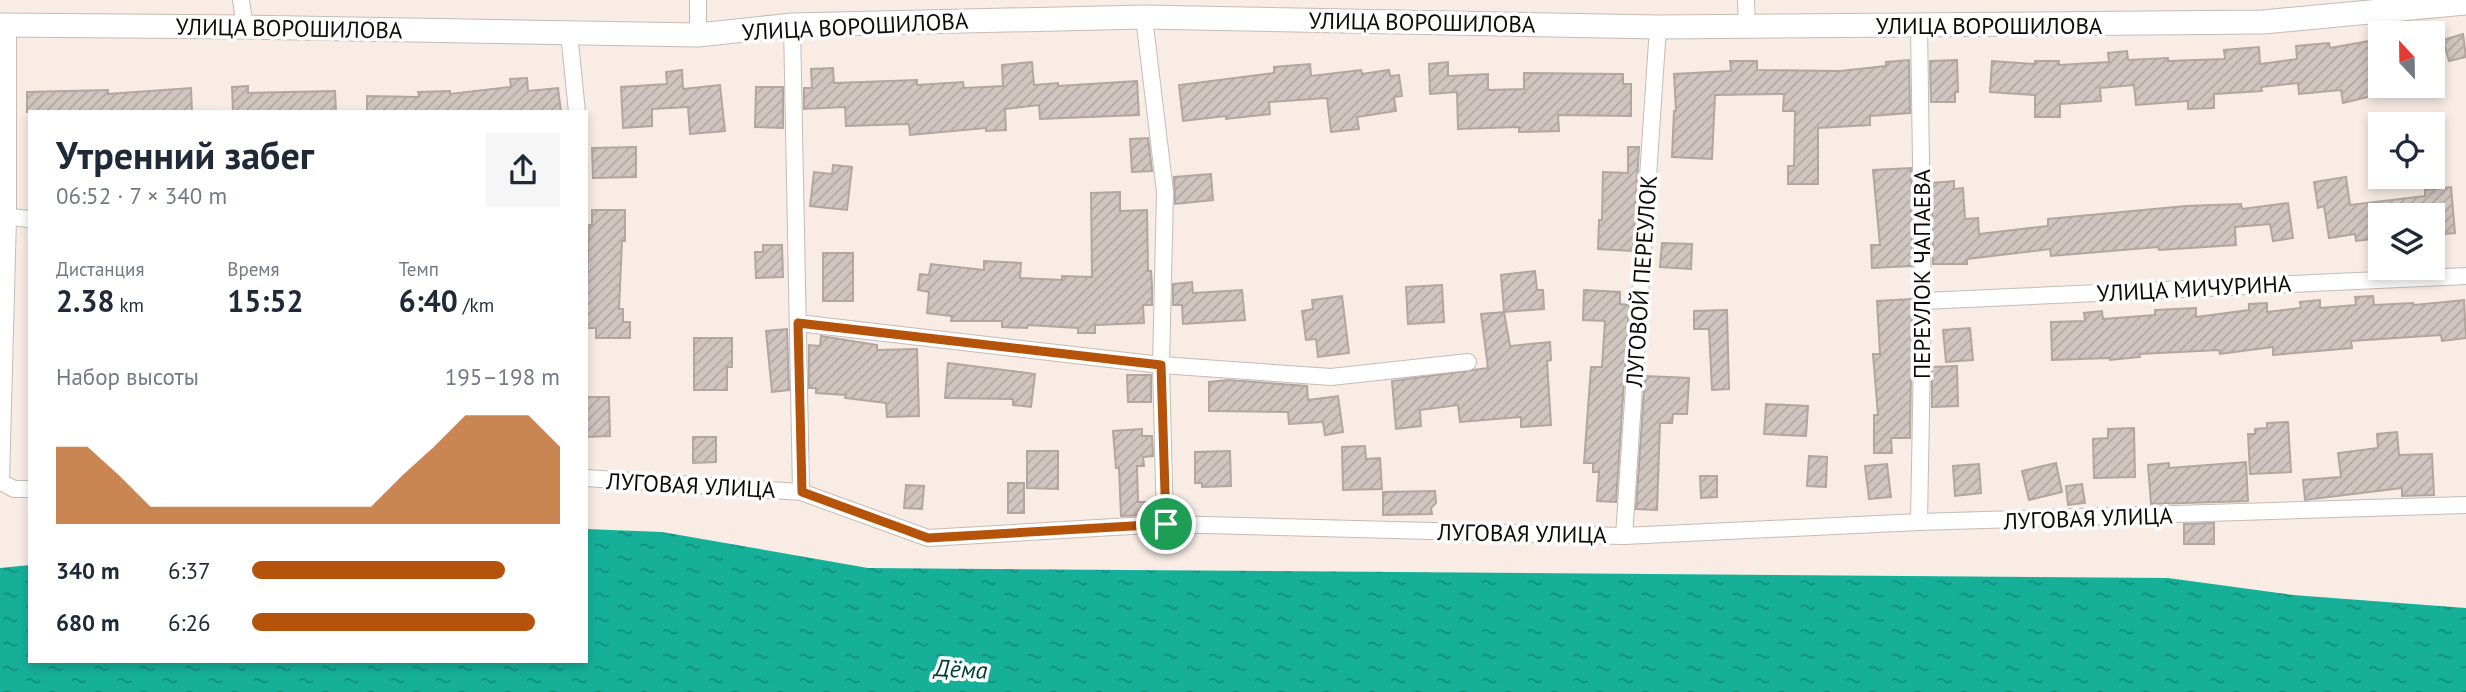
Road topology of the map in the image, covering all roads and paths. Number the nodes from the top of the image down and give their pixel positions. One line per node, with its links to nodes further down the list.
1 (241, 0): 9 (street)
2 (698, 0): 13 (street)
3 (1746, 0): 11 (street)
4 (2466, 3): 7 (street, УЛИЦА ВОРОШИЛОВА)
5 (1144, 16): 6 (street, УЛИЦА ВОРОШИЛОВА); 10 (street, УЛИЦА ВОРОШИЛОВА); 21 (street)
6 (793, 25): 13 (street, УЛИЦА ВОРОШИЛОВА); 19 (street)
7 (1919, 25): 11 (street, УЛИЦА ВОРОШИЛОВА); 18 (street, ПЕРЕУЛОК ЧАПАЕВА)
8 (4, 26): 9 (street, УЛИЦА ВОРОШИЛОВА); 15 (street)
9 (245, 27): 12 (street, УЛИЦА ВОРОШИЛОВА)
10 (1658, 27): 11 (street, УЛИЦА ВОРОШИЛОВА); 28 (street, ЛУГОВОЙ ПЕРЕУЛОК)
11 (1747, 27)
12 (569, 33): 13 (street, УЛИЦА ВОРОШИЛОВА); 14 (street)
13 (698, 35)
14 (577, 110)
15 (8, 218): 16 (street); 23 (street)
16 (28, 219)
17 (2466, 276): 18 (street, УЛИЦА МИЧУРИНА)
18 (1923, 301): 26 (street, ПЕРЕУЛОК ЧАПАЕВА)
19 (798, 323): 21 (street); 24 (street)
20 (1468, 362): 21 (street)
21 (1161, 365): 27 (street)
22 (588, 478): 24 (street, ЛУГОВАЯ УЛИЦА)
23 (22, 489)
24 (802, 492): 27 (street, ЛУГОВАЯ УЛИЦА)
25 (2466, 505): 26 (street, ЛУГОВАЯ УЛИЦА)
26 (1919, 522): 28 (street, ЛУГОВАЯ УЛИЦА)
27 (1166, 524): 28 (street, ЛУГОВАЯ УЛИЦА)
28 (1625, 536)

